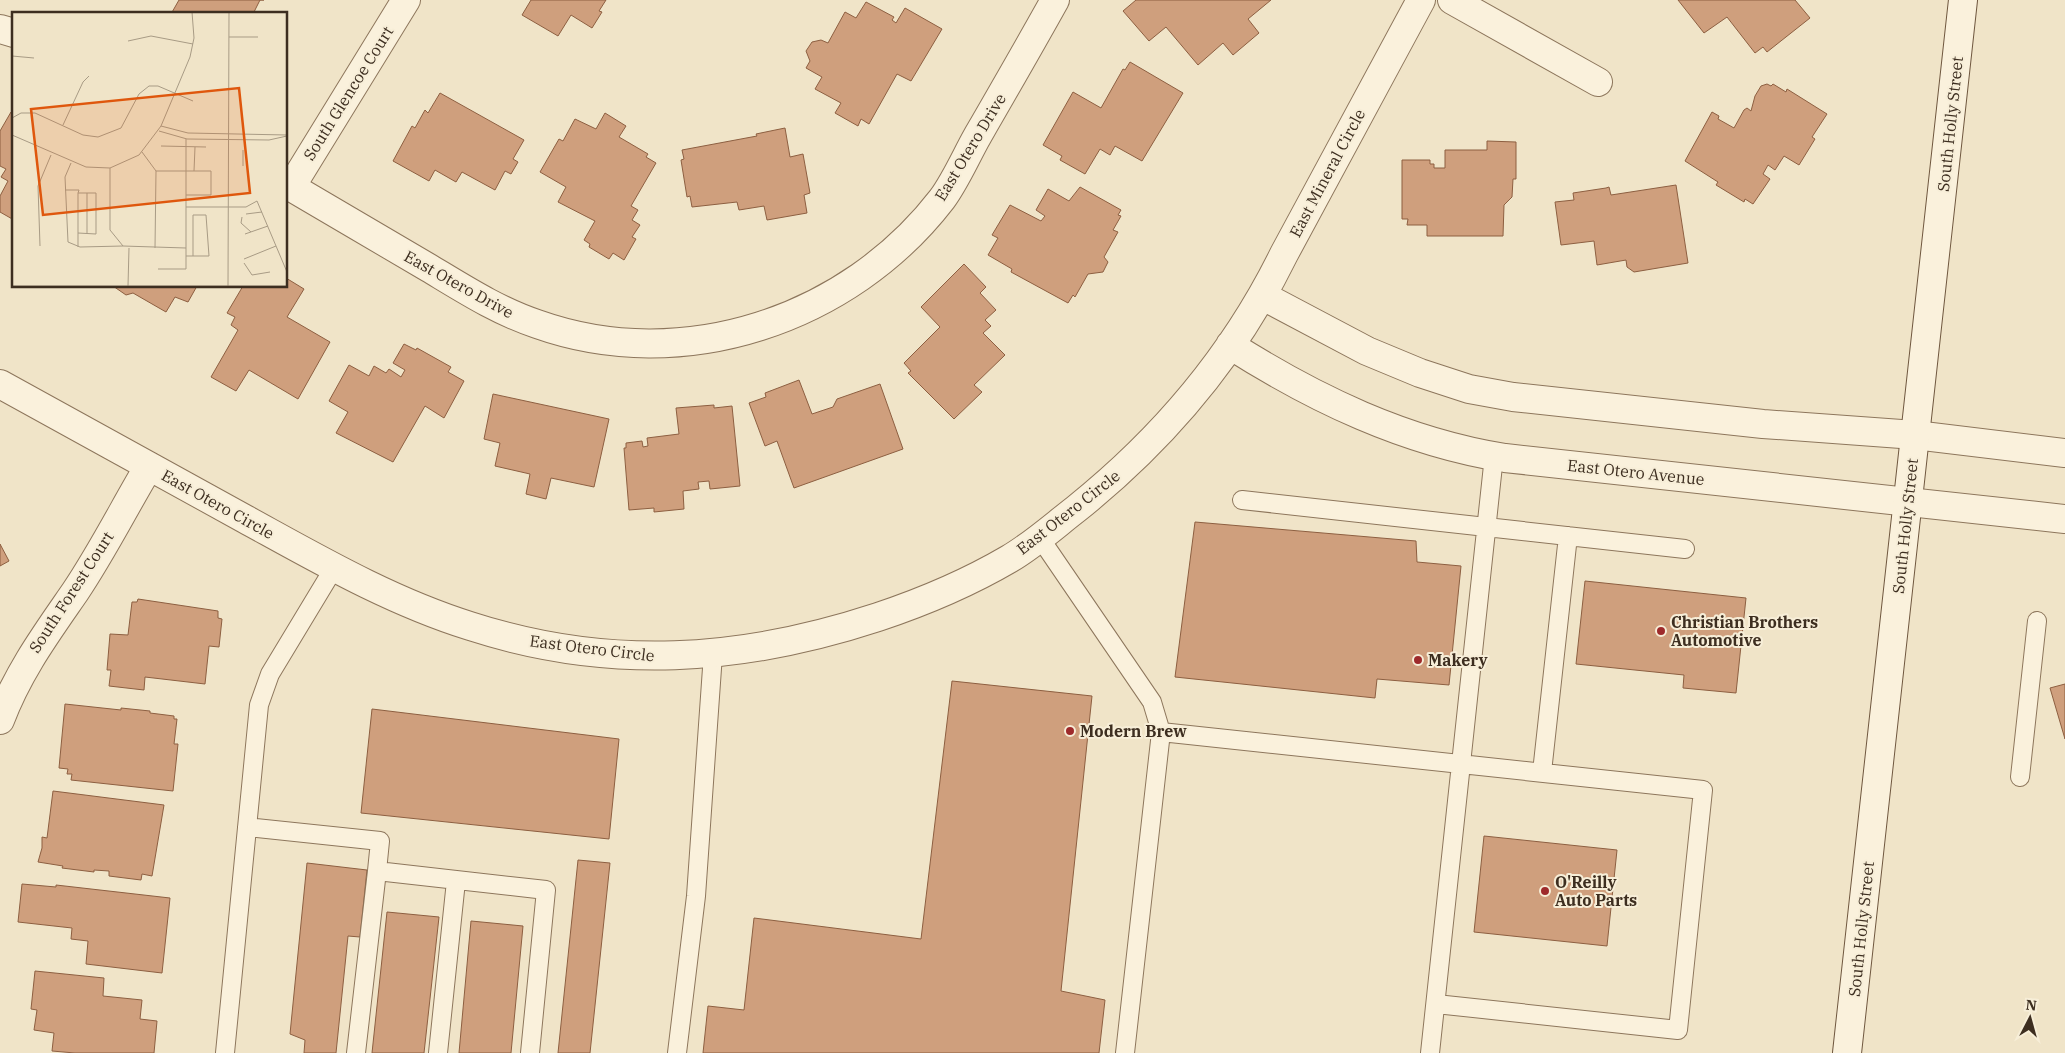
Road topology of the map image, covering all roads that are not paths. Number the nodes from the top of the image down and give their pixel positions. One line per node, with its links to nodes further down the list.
1 (406, 0): 7 (street, South Glencoe Court)
2 (1055, 0): 7 (street, East Otero Drive)
3 (1421, 0): 8 (street, East Mineral Circle)
4 (1452, 0): 6 (street)
5 (1963, 0): 11 (street, South Holly Street)
6 (1598, 82)
7 (288, 186)
8 (1264, 296): 9 (street, East Mineral Circle); 11 (street)
9 (1230, 344): 13 (street, East Otero Avenue); 20 (street, East Otero Circle)
10 (0, 384): 14 (street, East Otero Circle)
11 (1915, 435): 12 (street); 16 (street, South Holly Street)
12 (2065, 453)
13 (1494, 456): 16 (street, East Otero Avenue); 18 (lane)
14 (149, 466): 22 (street, East Otero Circle); 25 (street, South Forest Court)
15 (1242, 500): 18 (lane)
16 (1908, 501): 17 (street, East Otero Avenue); 41 (street, South Holly Street)
17 (2065, 519)
18 (1486, 527): 19 (lane); 27 (lane)
19 (1568, 536): 21 (lane); 28 (lane)
20 (1040, 538): 24 (street, East Otero Circle); 26 (lane)
21 (1685, 549)
22 (334, 568): 24 (street, East Otero Circle); 30 (lane)
23 (2037, 621): 29 (lane)
24 (713, 654): 38 (lane)
25 (0, 720)
26 (1161, 732): 27 (lane); 39 (lane)
27 (1461, 763): 28 (lane); 33 (lane)
28 (1542, 772): 33 (lane)
29 (2020, 777)
30 (247, 827): 31 (lane); 34 (lane)
31 (377, 871): 32 (lane); 35 (lane)
32 (456, 881): 36 (lane); 37 (lane)
33 (1436, 1004): 40 (lane)
34 (225, 1053)
35 (356, 1053)
36 (438, 1053)
37 (530, 1053)
38 (677, 1053)
39 (1126, 1053)
40 (1430, 1053)
41 (1847, 1053)

